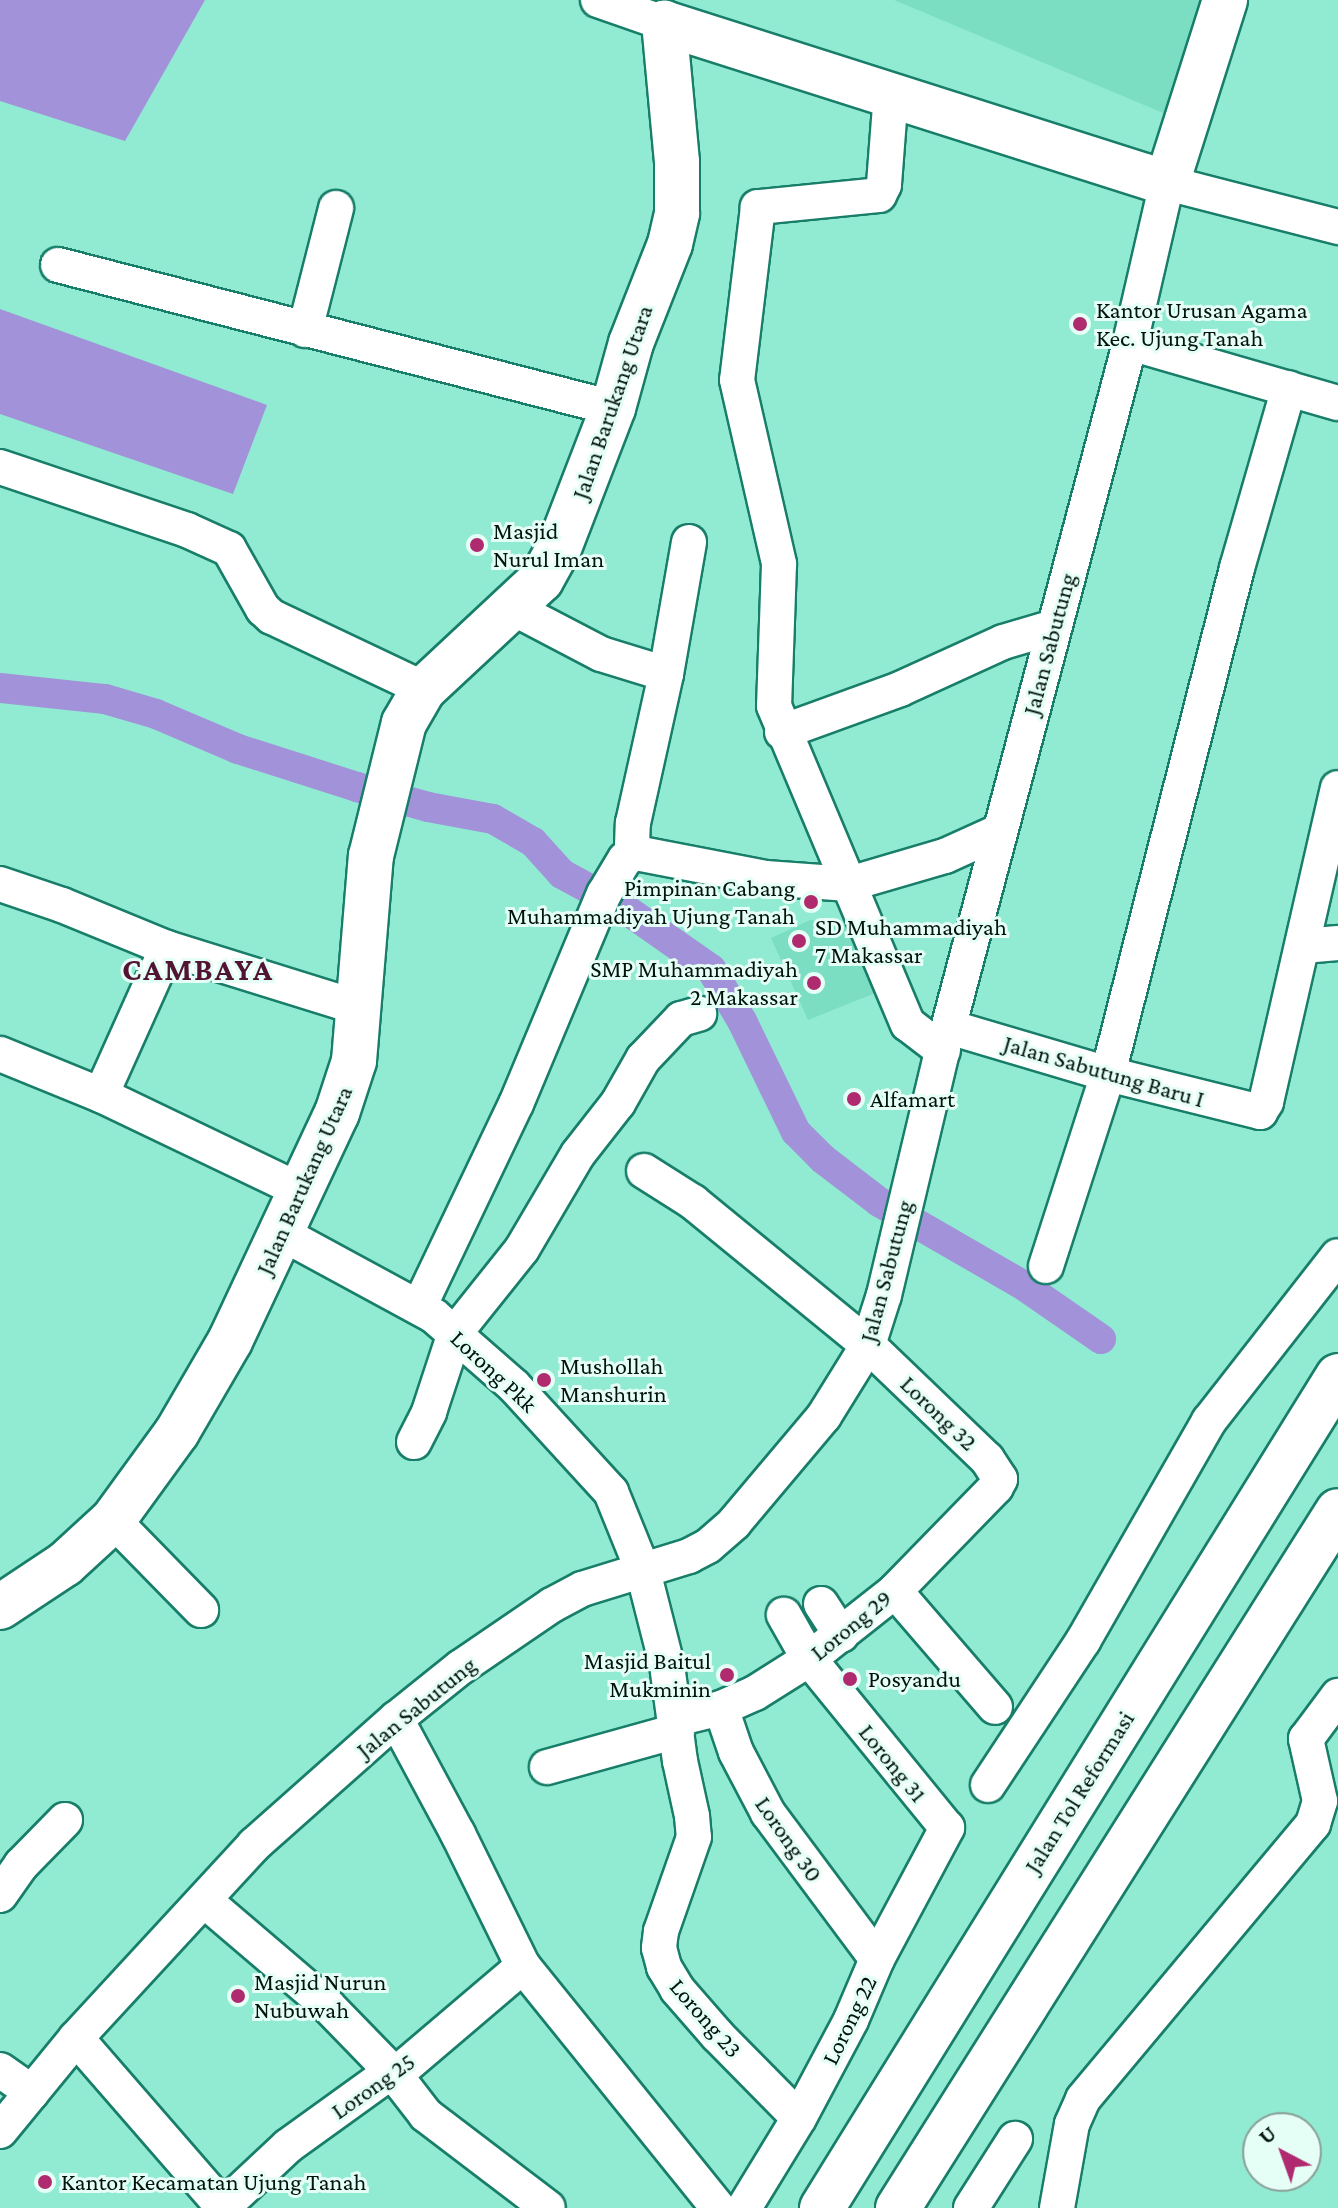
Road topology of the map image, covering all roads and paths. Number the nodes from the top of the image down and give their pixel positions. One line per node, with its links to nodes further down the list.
1 (598, 0): 3 (street)
2 (1225, 0): 5 (main road)
3 (664, 23): 4 (main road); 13 (main road, Jalan Barukang Utara)
4 (891, 93): 5 (main road); 20 (street)
5 (1167, 183): 7 (street); 10 (street, Jalan Sabutung)
6 (336, 208): 9 (street)
7 (1338, 227)
8 (58, 265): 9 (street)
9 (305, 330): 13 (street)
10 (1130, 343): 11 (street); 17 (street, Jalan Sabutung)
11 (1289, 388): 12 (street); 33 (street)
12 (1338, 403)
13 (613, 408): 16 (main road, Jalan Barukang Utara)
14 (0, 467): 19 (street)
15 (689, 542): 18 (street)
16 (513, 608): 18 (street); 19 (main road, Jalan Barukang Utara)
17 (1054, 627): 20 (street); 22 (street, Jalan Sabutung)
18 (666, 674): 23 (street)
19 (424, 689): 29 (main road, Jalan Barukang Utara)
20 (782, 732): 25 (street)
21 (1338, 788): 27 (street)
22 (1000, 831): 25 (street); 31 (street, Jalan Sabutung)
23 (636, 853): 25 (street); 40 (street)
24 (0, 884): 28 (street)
25 (849, 884): 31 (street)
26 (1338, 943): 27 (street)
27 (1303, 946): 33 (street, Jalan Sabutung Baru I)
28 (167, 948): 29 (street); 34 (street)
29 (360, 1008): 36 (main road, Jalan Barukang Utara)
30 (699, 1014): 41 (street)
31 (946, 1039): 33 (street, Jalan Sabutung Baru I); 42 (street, Jalan Sabutung)
32 (0, 1054): 34 (street)
33 (1108, 1074): 39 (street)
34 (101, 1095): 36 (street)
35 (644, 1171): 42 (street)
36 (301, 1191): 37 (main road, Jalan Barukang Utara)
37 (283, 1234): 40 (street, Lorong Pkk); 47 (main road, Jalan Barukang Utara)
38 (1338, 1256): 62 (street)
39 (1046, 1266)
40 (420, 1305): 41 (street, Lorong Pkk)
41 (455, 1333): 44 (street); 48 (street, Lorong Pkk)
42 (868, 1345): 45 (street, Lorong 32); 48 (street, Jalan Sabutung)
43 (1338, 1376): 80 (main road, Jalan Tol Reformasi)
44 (414, 1442)
45 (996, 1487): 49 (street, Lorong 29)
46 (1338, 1511): 81 (main road)
47 (113, 1520): 51 (main road, Jalan Barukang Utara); 52 (street)
48 (643, 1571): 59 (street, Jalan Sabutung); 60 (street, Lorong Pkk)
49 (895, 1591): 54 (street, Lorong 29); 57 (street)
50 (821, 1604): 54 (street)
51 (0, 1607)
52 (201, 1610)
53 (784, 1615): 55 (street, Lorong 31)
54 (841, 1635): 55 (street, Lorong 29)
55 (809, 1659): 58 (street, Lorong 29); 64 (street, Lorong 31)
56 (1338, 1696): 83 (street)
57 (995, 1707)
58 (721, 1708): 60 (street, Lorong 29); 67 (street, Lorong 30)
59 (396, 1719): 66 (street, Jalan Sabutung); 68 (street)
60 (677, 1737): 61 (street, Lorong 29); 73 (street, Lorong 23)
61 (547, 1767)
62 (988, 1785)
63 (65, 1820): 65 (street)
64 (947, 1828): 67 (street, Lorong 22)
65 (0, 1895)
66 (204, 1900): 69 (street, Jalan Sabutung); 71 (street)
67 (877, 1959): 73 (street, Lorong 22)
68 (523, 1966): 71 (street, Lorong 25); 78 (street)
69 (76, 2038): 72 (street, Jalan Sabutung); 77 (street)
70 (0, 2070): 72 (street)
71 (395, 2075): 76 (street); 77 (street, Lorong 25)
72 (32, 2092): 74 (street, Jalan Sabutung)
73 (799, 2118): 79 (street, Lorong 22)
74 (0, 2131)
75 (1015, 2139): 82 (street)
76 (532, 2203)
77 (224, 2208)
78 (718, 2208)
79 (744, 2208)
80 (822, 2208)
81 (898, 2208)
82 (971, 2208)
83 (1057, 2208)

